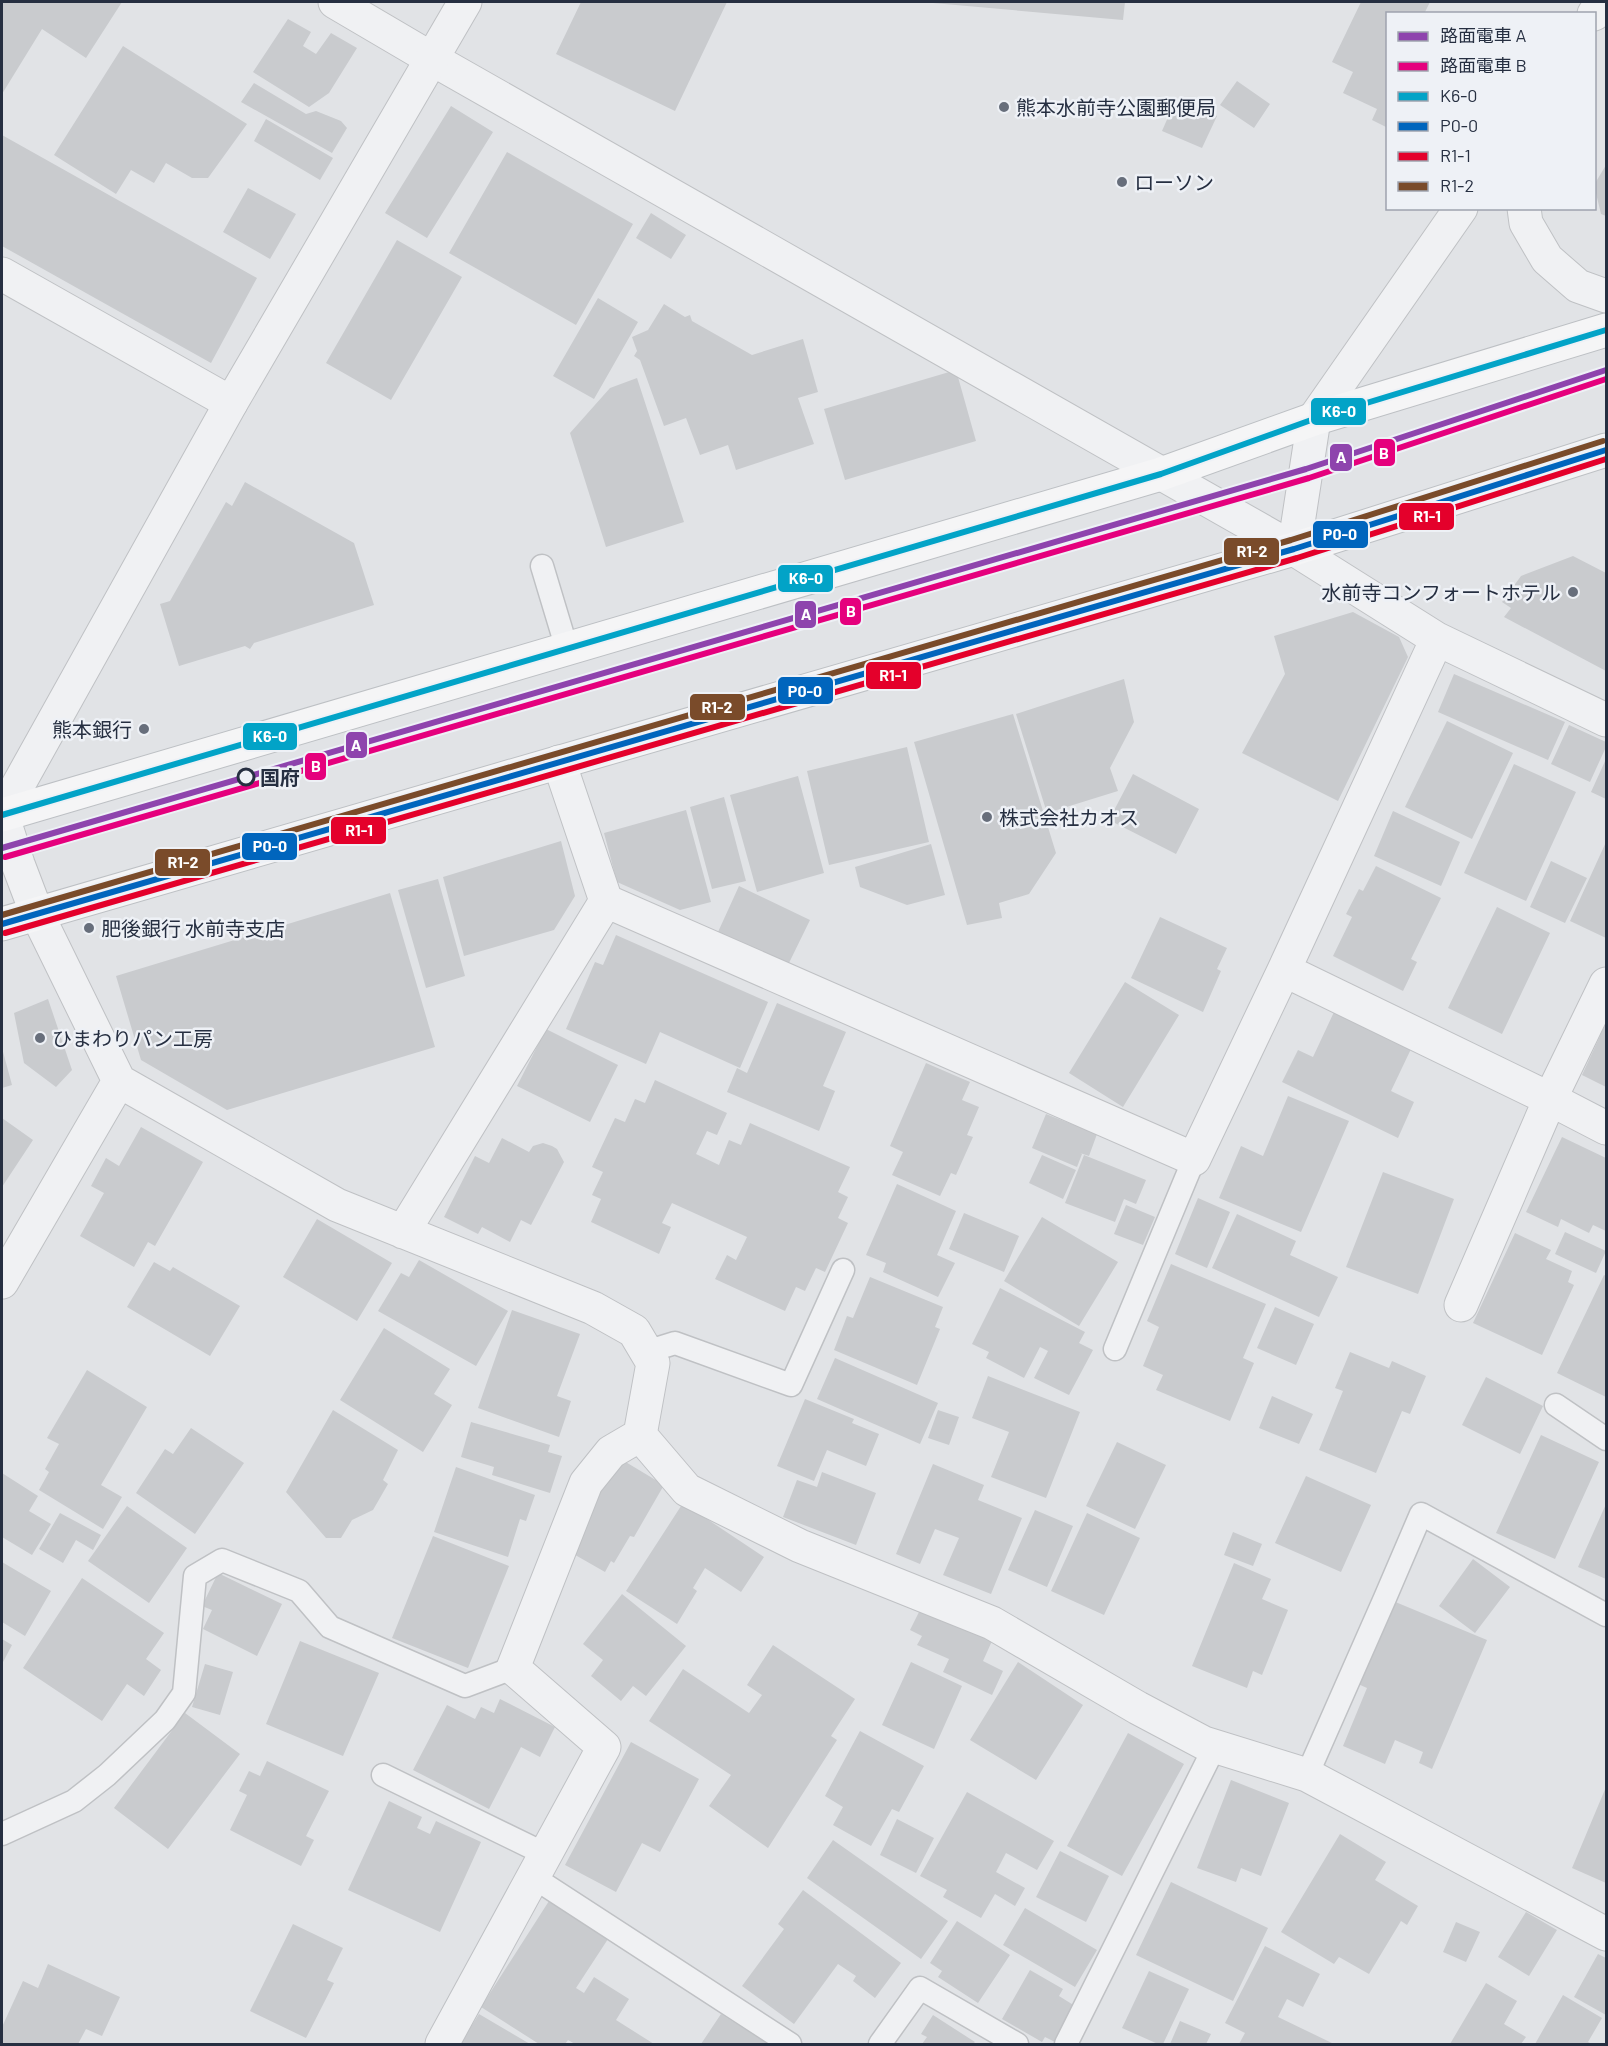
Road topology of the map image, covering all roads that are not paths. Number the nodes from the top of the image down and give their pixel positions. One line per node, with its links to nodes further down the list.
1 (335, 2): 3 (street)
2 (465, 2): 3 (street)
3 (432, 59): 9 (street); 12 (street)
4 (1460, 210): 10 (street)
5 (1524, 210): 7 (street)
6 (2, 274): 9 (street)
7 (1606, 296)
8 (1606, 330): 10 (main road)
9 (231, 403): 19 (street)
10 (1314, 419): 12 (main road); 13 (street)
11 (1606, 450): 13 (main road)
12 (1161, 474): 13 (street); 16 (main road)
13 (1294, 549): 15 (street); 18 (main road)
14 (542, 566): 16 (lane)
15 (1437, 639): 17 (street); 23 (street)
16 (567, 649): 19 (main road)
17 (1606, 720)
18 (559, 762): 20 (street); 21 (main road)
19 (2, 814): 21 (street)
20 (606, 901): 28 (street); 29 (street)
21 (37, 914): 22 (main road); 25 (street)
22 (2, 924)
23 (1284, 970): 26 (street); 28 (street)
24 (1606, 984): 26 (street)
25 (119, 1081): 29 (street); 31 (street)
26 (1550, 1099): 27 (street); 32 (street)
27 (1606, 1128)
28 (1194, 1159): 33 (lane)
29 (403, 1232): 34 (street)
30 (843, 1270): 34 (lane)
31 (2, 1282)
32 (1461, 1305)
33 (1115, 1349)
34 (646, 1352): 36 (street)
35 (1556, 1405): 37 (lane)
36 (640, 1436): 39 (street); 40 (street)
37 (1606, 1439)
38 (1606, 1615): 42 (lane)
39 (513, 1668): 43 (lane); 44 (street)
40 (1215, 1746): 42 (street); 50 (lane)
41 (382, 1775): 44 (lane)
42 (1307, 1775): 45 (street)
43 (2, 1834)
44 (539, 1866): 46 (street); 47 (lane)
45 (1606, 1934)
46 (442, 2044)
47 (790, 2044)
48 (880, 2044): 49 (lane)
49 (1017, 2044)
50 (1066, 2044)

